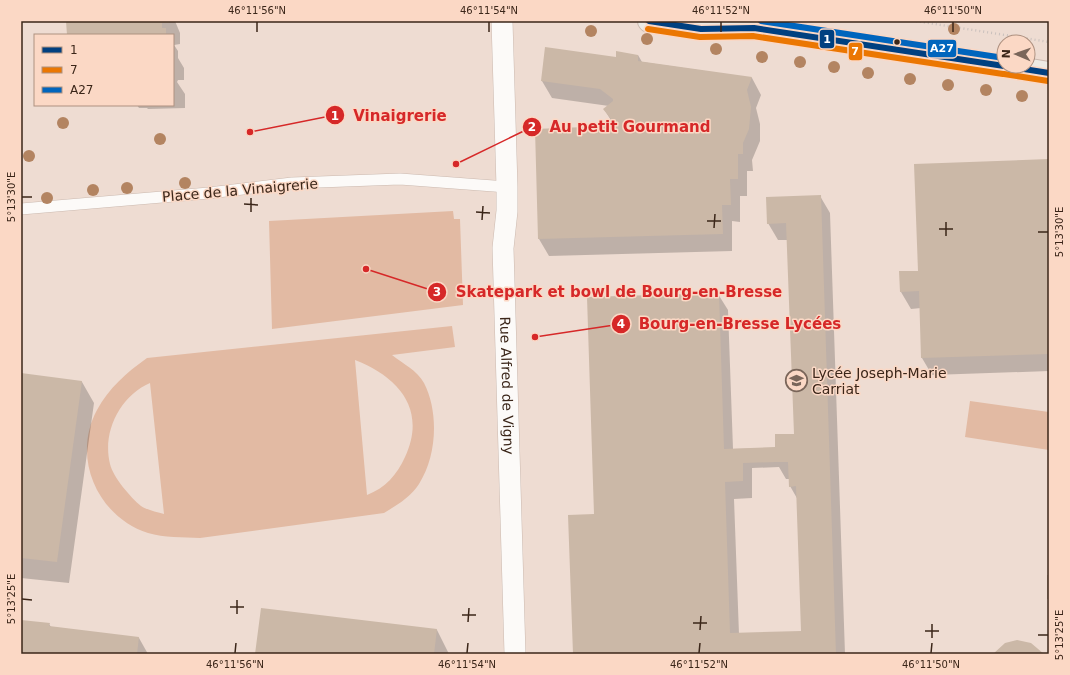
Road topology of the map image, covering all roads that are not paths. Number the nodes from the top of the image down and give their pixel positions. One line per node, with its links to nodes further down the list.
1 (502, 21): 6 (street, Rue Alfred de Vigny)
2 (649, 21): 3 (street)
3 (996, 65)
4 (1036, 71): 5 (street)
5 (1049, 73)
6 (507, 187): 7 (lane, Place de la Vinaigrerie); 8 (street, Rue Alfred de Vigny)
7 (21, 209)
8 (515, 654)

